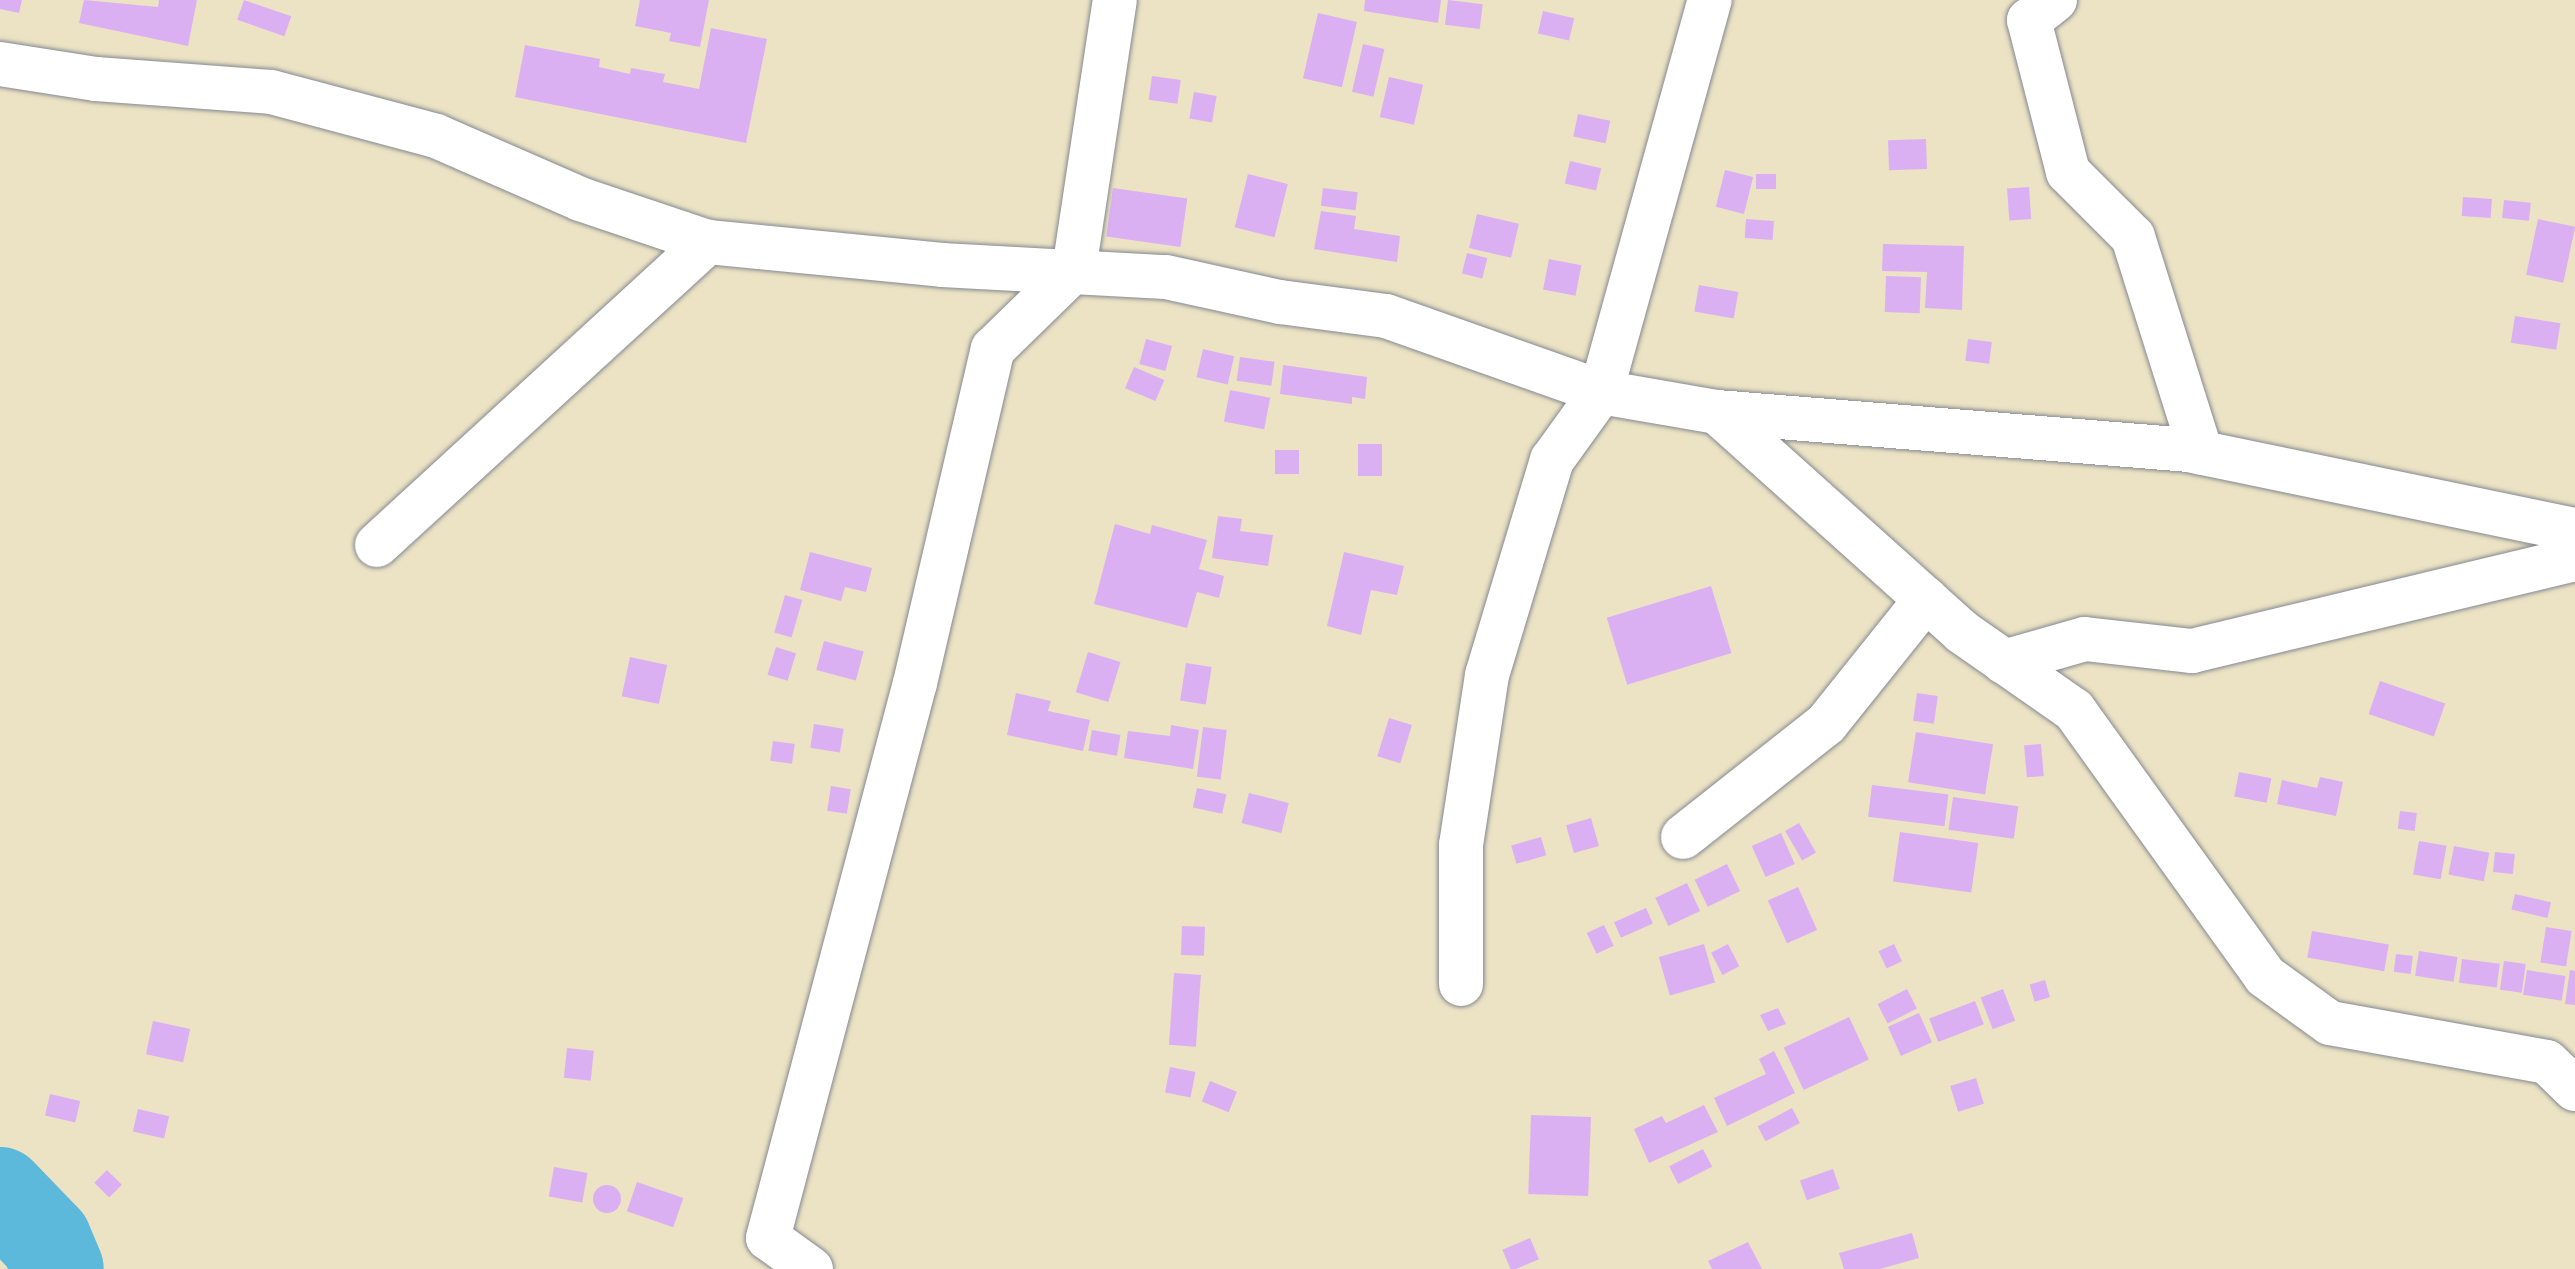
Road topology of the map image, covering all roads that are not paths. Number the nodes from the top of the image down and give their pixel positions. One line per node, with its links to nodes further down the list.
1 (1115, 0): 6 (street)
2 (1710, 0): 7 (street)
3 (2055, 0): 9 (street)
4 (0, 64): 5 (street)
5 (708, 242): 6 (street); 11 (street)
6 (1074, 270): 7 (street); 18 (street)
7 (1601, 392): 8 (street); 16 (street)
8 (1717, 412): 9 (street); 13 (street)
9 (2201, 453): 10 (street)
10 (2575, 530)
11 (377, 545)
12 (2575, 559): 14 (street)
13 (1926, 599): 14 (street); 15 (street)
14 (2004, 662): 17 (street)
15 (1683, 837)
16 (1461, 984)
17 (2575, 1089)
18 (811, 1269)

